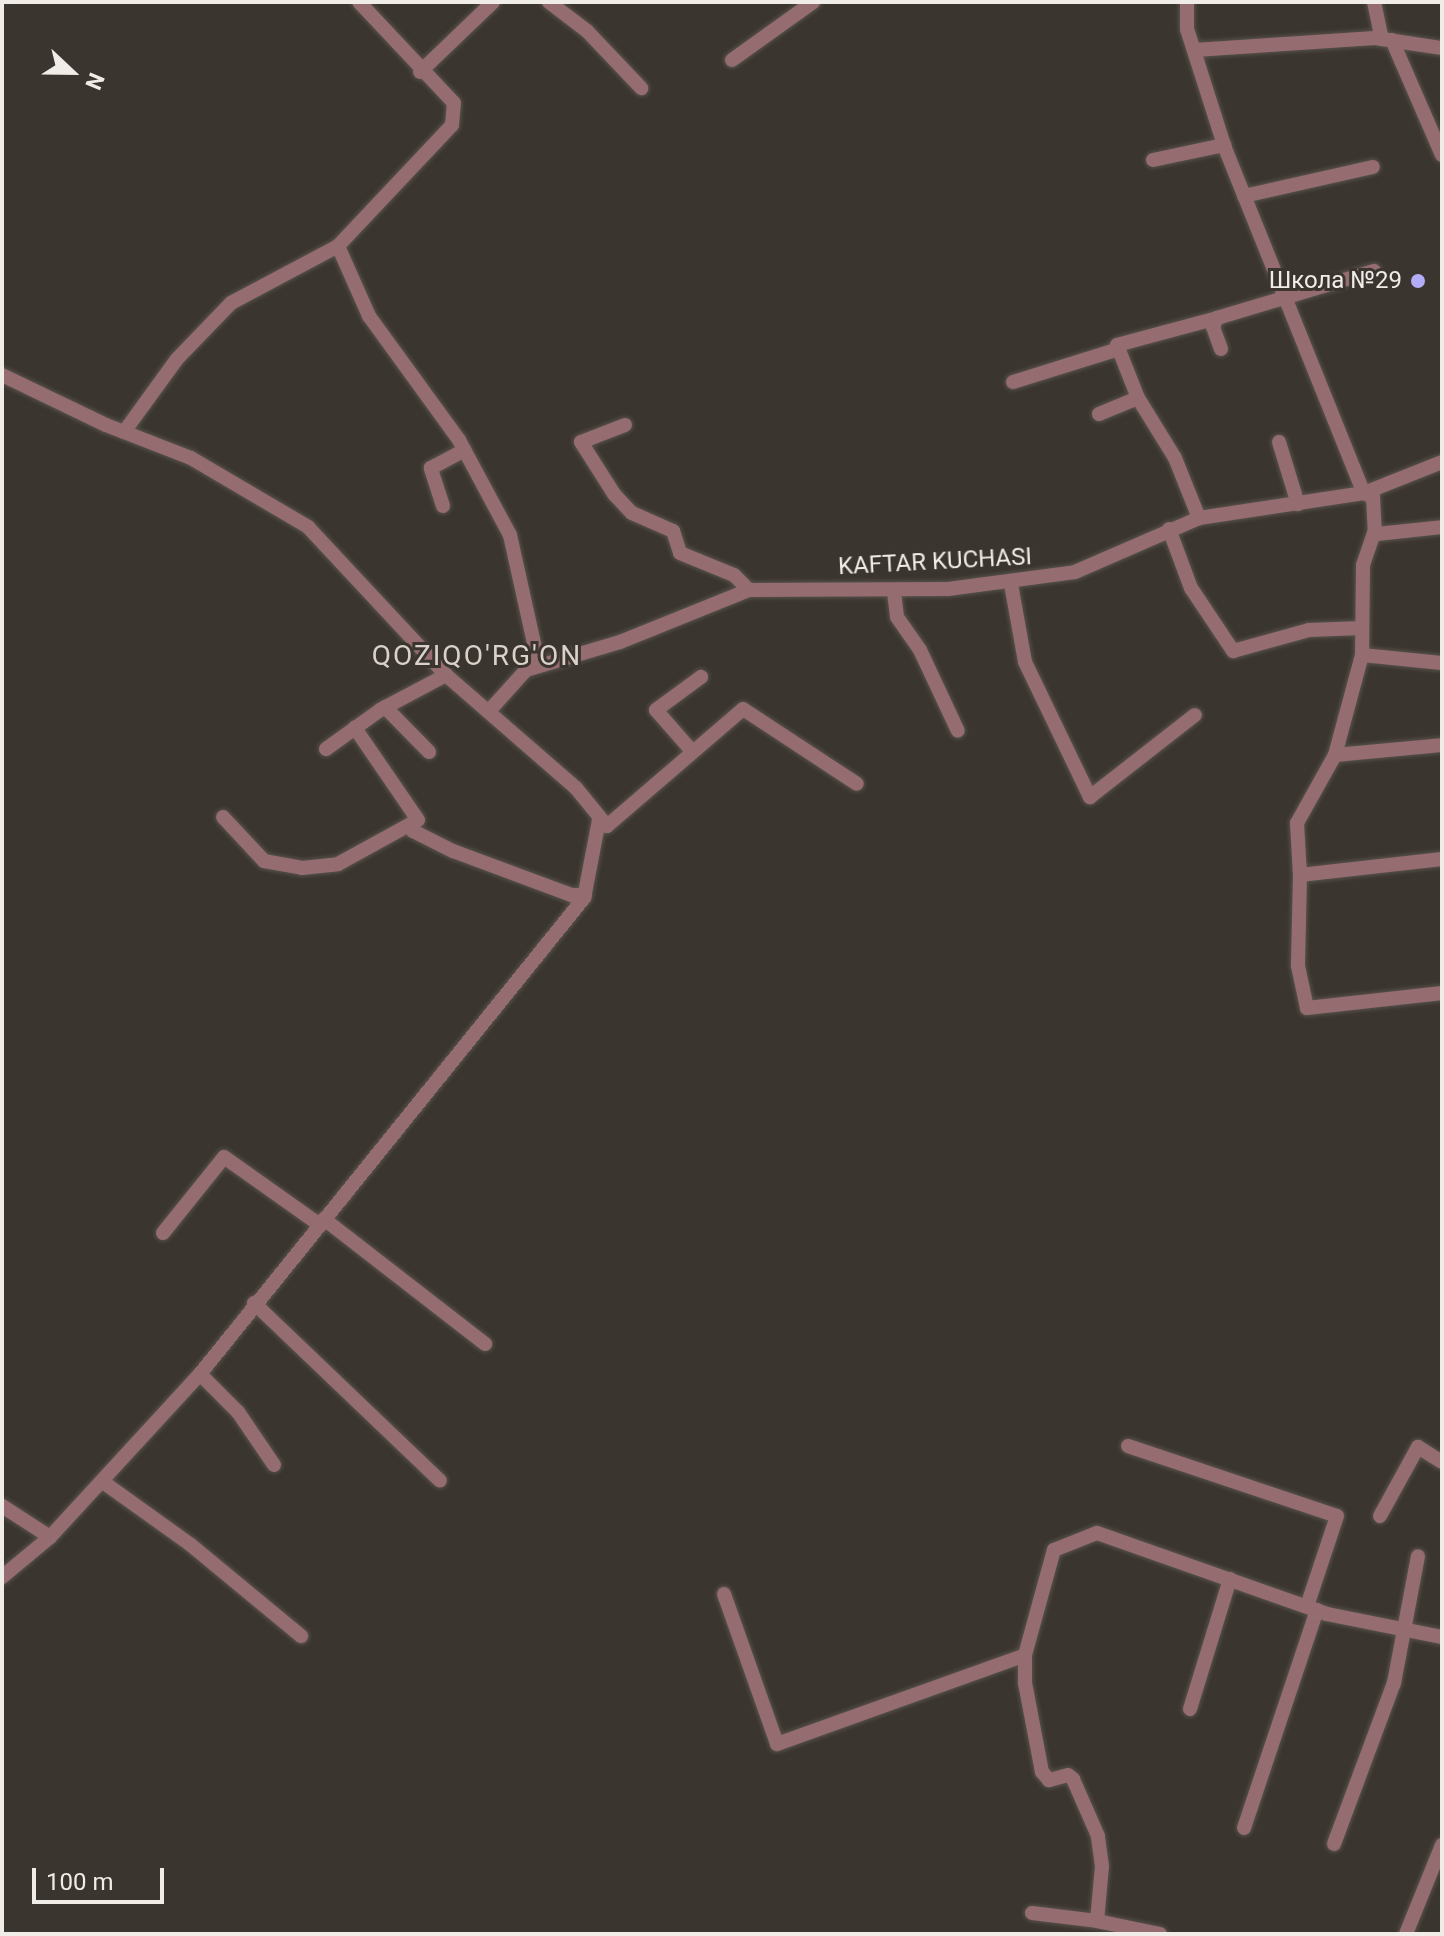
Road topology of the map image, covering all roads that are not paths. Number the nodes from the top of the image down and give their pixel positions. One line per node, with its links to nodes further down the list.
1 (359, 2): 11 (street)
2 (493, 2): 11 (street)
3 (549, 2): 12 (street)
4 (813, 2): 10 (street)
5 (1187, 2): 9 (street)
6 (1374, 2): 7 (street)
7 (1387, 40): 8 (street); 9 (street); 14 (street)
8 (1442, 48)
9 (1195, 50): 13 (street)
10 (732, 60)
11 (420, 72): 18 (street)
12 (641, 88)
13 (1224, 145): 15 (street); 17 (street)
14 (1442, 155)
15 (1153, 160)
16 (1373, 167): 17 (street)
17 (1244, 196): 20 (street)
18 (338, 246): 29 (street); 31 (street)
19 (1374, 271): 20 (street)
20 (1287, 299): 21 (street); 33 (street)
21 (1217, 318): 22 (street); 23 (street)
22 (1221, 349)
23 (1116, 350): 25 (street); 26 (street)
24 (2, 375): 29 (street)
25 (1013, 382)
26 (1138, 398): 27 (street); 36 (street)
27 (1099, 414)
28 (625, 425): 41 (street)
29 (124, 432): 47 (street)
30 (1279, 442): 34 (street)
31 (465, 450): 35 (street); 46 (street)
32 (1442, 462): 33 (street, KAFTAR KUCHASI)
33 (1364, 493): 34 (street, KAFTAR KUCHASI); 39 (street)
34 (1298, 504): 36 (street, KAFTAR KUCHASI)
35 (443, 506)
36 (1199, 518): 38 (street, KAFTAR KUCHASI)
37 (1442, 527): 39 (street)
38 (1169, 529): 40 (street, KAFTAR KUCHASI); 43 (street)
39 (1375, 530): 43 (street)
40 (1011, 584): 42 (street, KAFTAR KUCHASI); 51 (street)
41 (749, 590): 42 (street, KAFTAR KUCHASI); 46 (street, KAFTAR KUCHASI)
42 (894, 592): 53 (street)
43 (1362, 628): 44 (street)
44 (1362, 655): 45 (street); 58 (street)
45 (1442, 663)
46 (539, 666): 50 (street, KAFTAR KUCHASI)
47 (446, 675): 49 (street); 50 (street)
48 (701, 677): 56 (street)
49 (385, 707): 52 (street); 57 (street)
50 (490, 710): 61 (street)
51 (1195, 715)
52 (355, 728): 55 (street); 62 (street)
53 (958, 731)
54 (1442, 745): 58 (street)
55 (326, 749)
56 (691, 750): 59 (street); 61 (street)
57 (429, 752)
58 (1335, 755): 64 (street)
59 (857, 784)
60 (223, 817): 62 (street)
61 (599, 820): 65 (street)
62 (412, 823): 65 (street)
63 (1442, 859): 64 (street)
64 (1300, 875): 66 (street)
65 (585, 895): 67 (street)
66 (1442, 993)
67 (322, 1222): 68 (street); 69 (street); 70 (street)
68 (163, 1233)
69 (254, 1303): 71 (street); 75 (street)
70 (485, 1344)
71 (200, 1374): 74 (street); 76 (street)
72 (1128, 1446): 84 (street)
73 (1442, 1462): 78 (street)
74 (274, 1465)
75 (440, 1481)
76 (103, 1482): 79 (street); 86 (street)
77 (2, 1506): 79 (street)
78 (1380, 1516)
79 (50, 1537): 81 (street)
80 (1418, 1556): 85 (street)
81 (2, 1577)
82 (1230, 1579): 84 (street); 88 (street); 89 (street)
83 (724, 1594): 88 (street)
84 (1312, 1608): 85 (street); 90 (street)
85 (1408, 1629): 87 (street); 91 (street)
86 (301, 1636)
87 (1442, 1637)
88 (1025, 1655): 94 (street)
89 (1190, 1709)
90 (1244, 1828)
91 (1334, 1844)
92 (1442, 1845): 96 (street)
93 (1032, 1913): 94 (street)
94 (1097, 1921): 95 (street)
95 (1160, 1934)
96 (1406, 1934)

